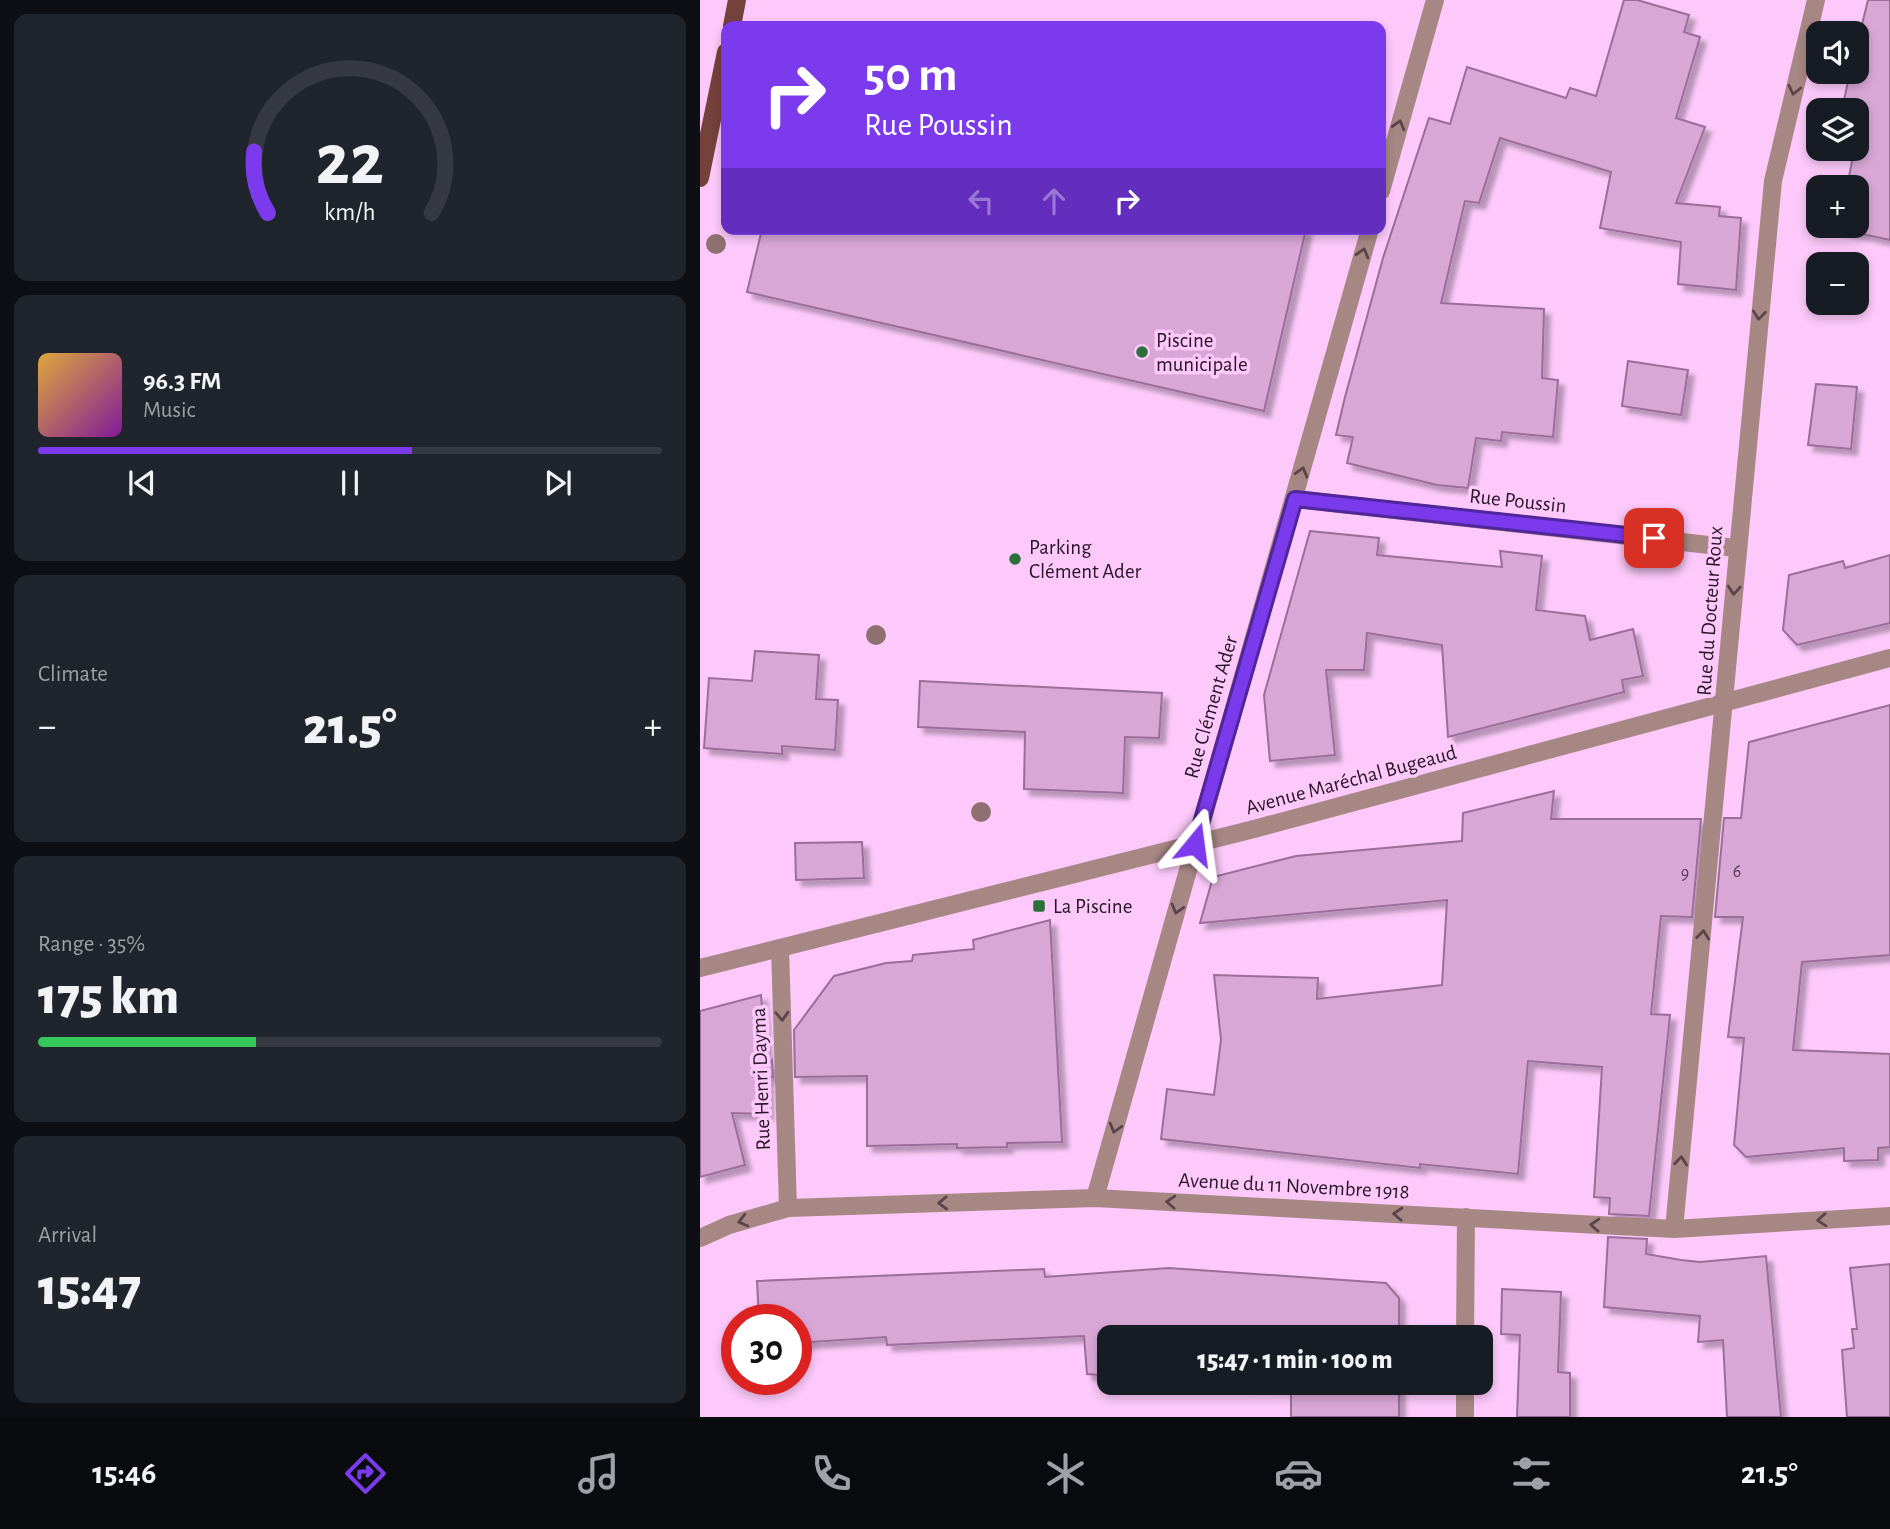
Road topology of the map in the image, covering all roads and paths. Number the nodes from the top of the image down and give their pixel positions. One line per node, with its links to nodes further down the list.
1 (737, 0): 4 (main road)
2 (1435, 0): 6 (street, one-way to 2)
3 (1816, 0): 10 (street, Rue du Docteur Roux, one-way to 10)
4 (733, 21)
5 (721, 76): 7 (main road)
6 (1386, 173)
7 (700, 178)
8 (1368, 235): 9 (street, Rue Clément Ader, one-way to 8)
9 (1295, 499): 10 (street, Rue Poussin); 13 (street, Rue Clément Ader)
10 (1737, 548): 12 (street, Rue du Docteur Roux, one-way to 12)
11 (1890, 658): 12 (street, Avenue Maréchal Bugeaud)
12 (1726, 704): 13 (street, Avenue Maréchal Bugeaud); 20 (street, Rue du Docteur Roux, one-way to 12)
13 (1195, 844): 14 (street, Avenue Maréchal Bugeaud); 16 (street, Rue Clément Ader, one-way to 16)
14 (780, 948): 15 (street, Avenue Maréchal Bugeaud); 17 (street, Rue Henri Dayma, one-way to 17)
15 (700, 968)
16 (1095, 1198): 17 (street, Avenue du 11 Novembre 1918, one-way to 17); 19 (street, Avenue du 11 Novembre 1918, one-way to 16)
17 (788, 1209): 21 (street, Avenue du 11 Novembre 1918, one-way to 21)
18 (1890, 1216): 20 (street, Avenue du 11 Novembre 1918, one-way to 20)
19 (1466, 1217): 20 (street, Avenue du 11 Novembre 1918, one-way to 19); 22 (street)
20 (1674, 1229)
21 (700, 1238)
22 (1465, 1325)
23 (1465, 1395): 24 (street)
24 (1465, 1417)

